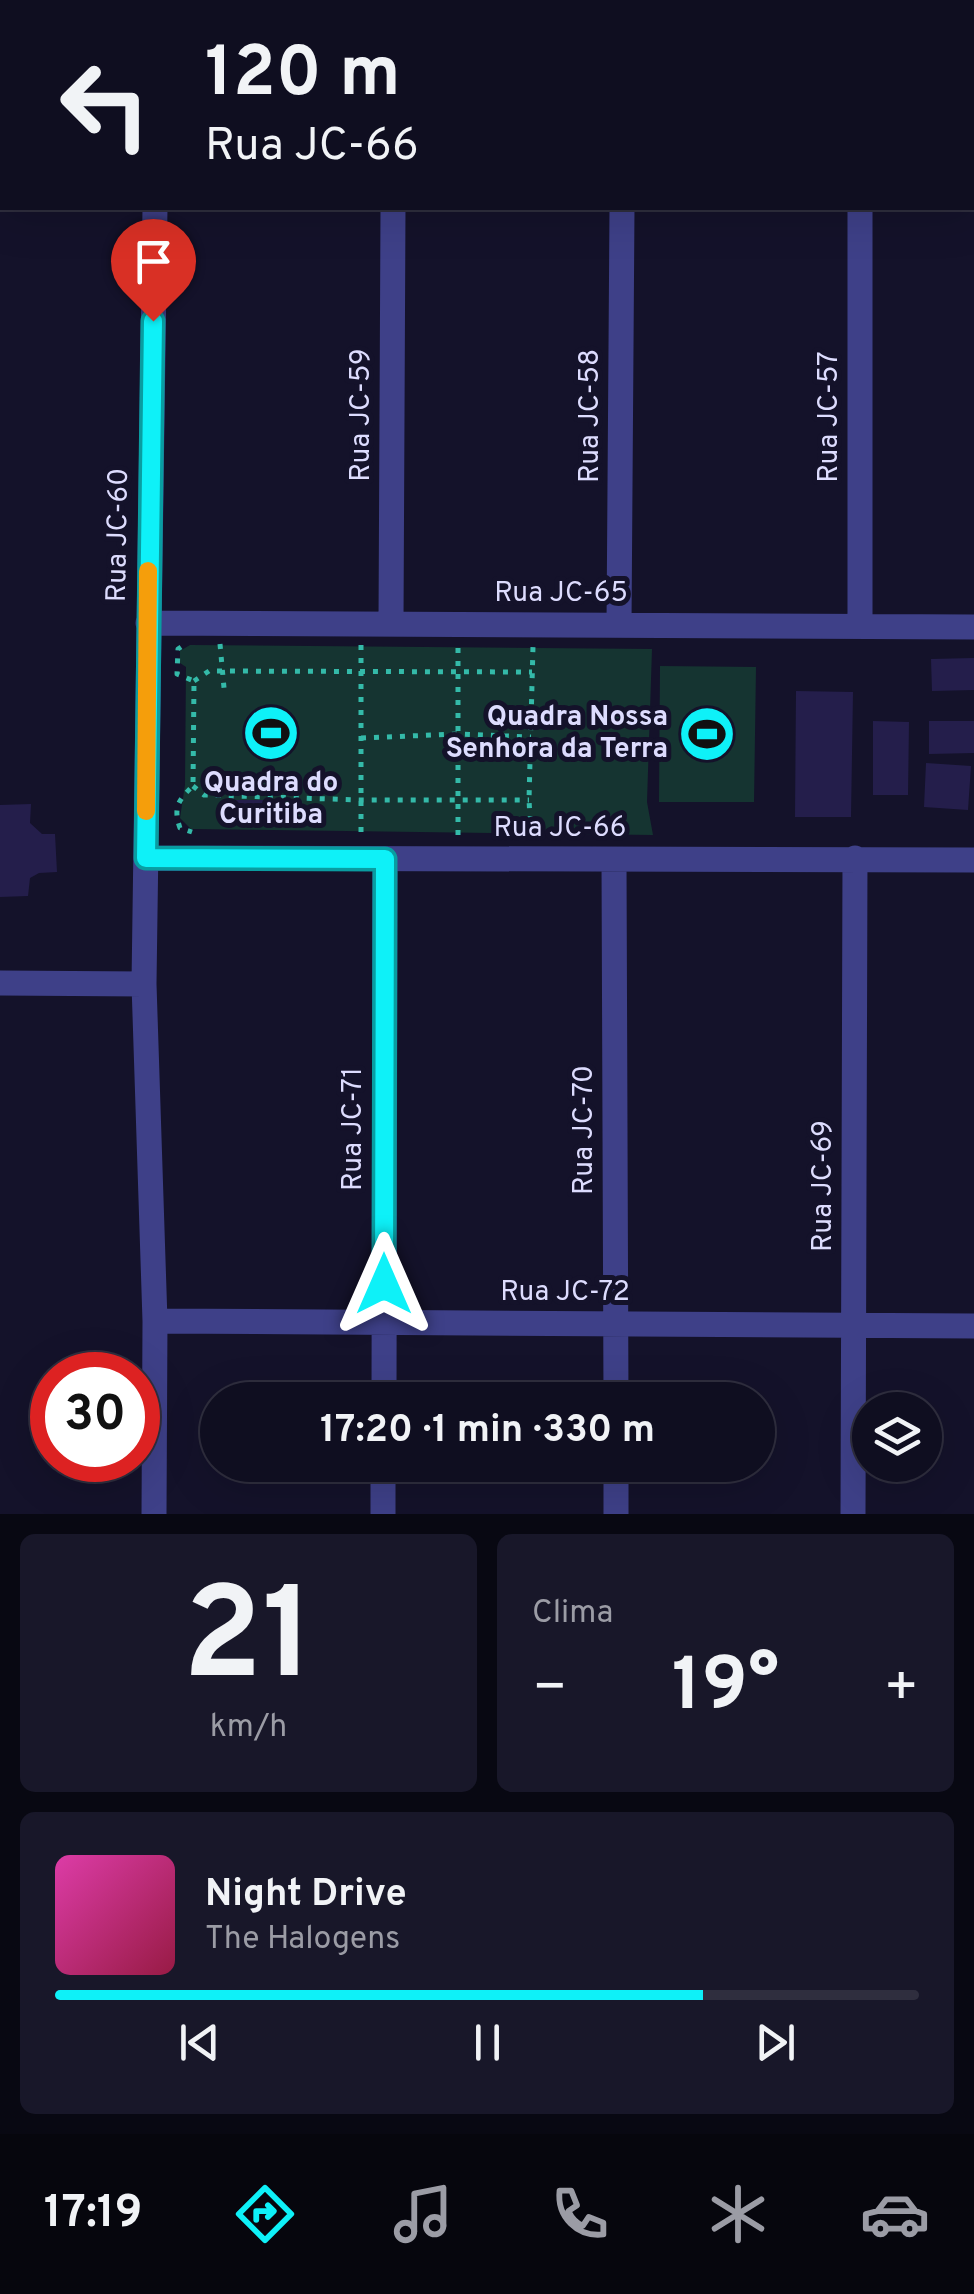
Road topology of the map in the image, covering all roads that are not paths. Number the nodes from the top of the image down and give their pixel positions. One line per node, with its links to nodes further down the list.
1 (155, 210): 5 (street, Rua JC-60)
2 (393, 210): 6 (street, Rua JC-59)
3 (622, 210): 7 (street, Rua JC-58)
4 (860, 210): 8 (street, Rua JC-57)
5 (148, 623): 6 (street, Rua JC-65); 10 (street, Rua JC-60)
6 (392, 624): 7 (street, Rua JC-65)
7 (619, 625): 8 (street, Rua JC-65)
8 (860, 626): 9 (street, Rua JC-65)
9 (974, 627)
10 (146, 858): 12 (street, Rua JC-66); 16 (street, Rua JC-60)
11 (855, 858): 13 (street, Rua JC-66); 14 (street, Rua JC-66); 20 (street, Rua JC-69)
12 (385, 859): 13 (street, Rua JC-66); 18 (street, Rua JC-71)
13 (614, 860): 19 (street, Rua JC-70)
14 (974, 860)
15 (0, 982): 16 (street)
16 (144, 984): 17 (street, Rua JC-60)
17 (155, 1321): 18 (street, Rua JC-72); 26 (street, Rua JC-60)
18 (384, 1322): 19 (street, Rua JC-72); 22 (street, Rua JC-71)
19 (616, 1324): 20 (street, Rua JC-72); 23 (street, Rua JC-70)
20 (853, 1325): 21 (street, Rua JC-72); 29 (street, Rua JC-69)
21 (974, 1326)
22 (384, 1382)
23 (616, 1382)
24 (384, 1482): 27 (street)
25 (616, 1482): 28 (street)
26 (154, 1514)
27 (383, 1514)
28 (616, 1514)
29 (852, 1514)

